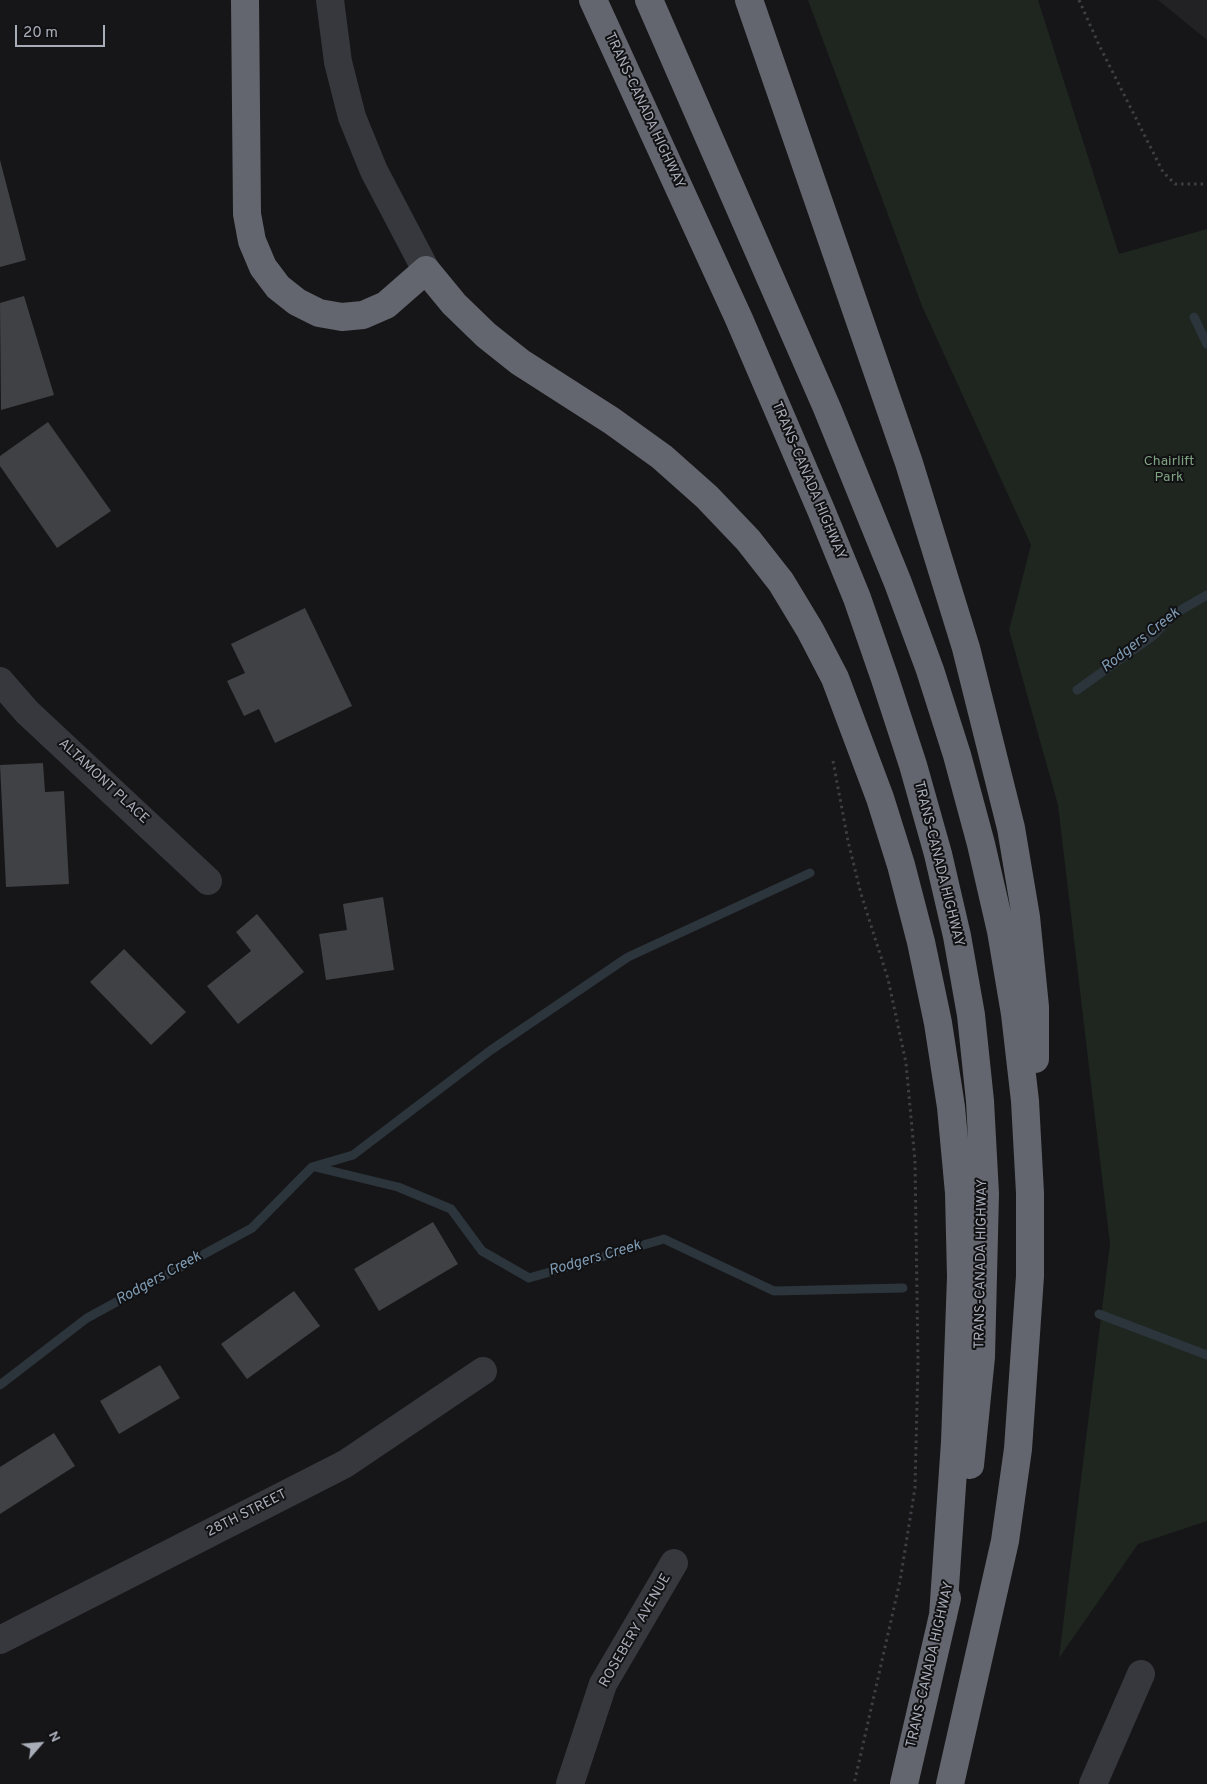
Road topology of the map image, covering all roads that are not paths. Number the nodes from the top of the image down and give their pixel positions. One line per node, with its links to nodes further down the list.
1 (246, 0): 6 (highway)
2 (330, 0): 6 (street)
3 (592, 0): 12 (highway, TRANS-CANADA HIGHWAY)
4 (649, 0): 9 (highway)
5 (749, 0): 9 (highway)
6 (426, 270): 12 (highway)
7 (0, 681): 8 (street, ALTAMONT PLACE)
8 (208, 880)
9 (1030, 1193): 17 (highway)
10 (483, 1371): 13 (street, 28TH STREET)
11 (674, 1563): 15 (street, ROSEBERY AVENUE)
12 (943, 1616): 16 (highway, TRANS-CANADA HIGHWAY)
13 (0, 1640)
14 (1141, 1674): 18 (street)
15 (570, 1784)
16 (904, 1784)
17 (950, 1784)
18 (1093, 1784)

